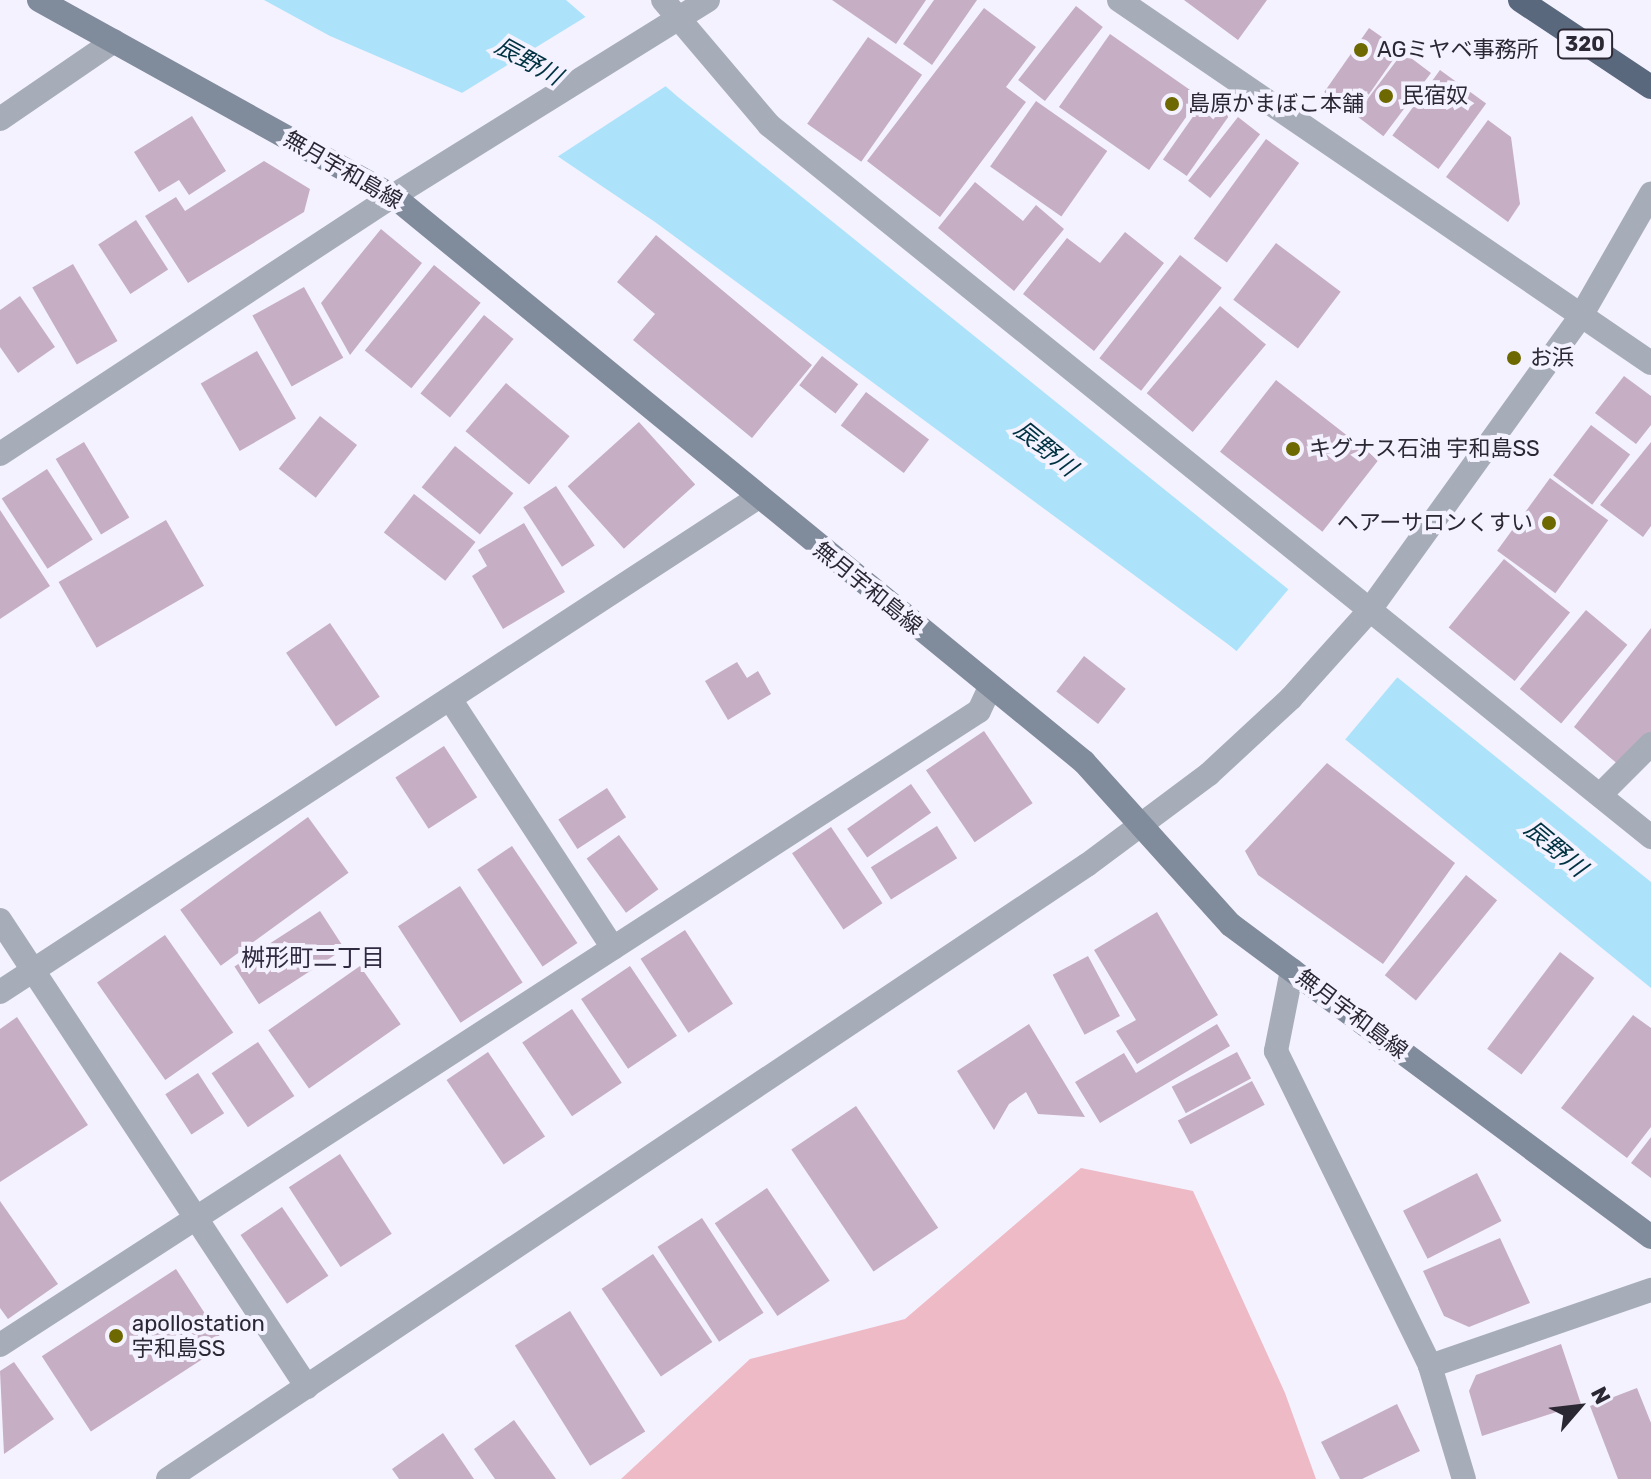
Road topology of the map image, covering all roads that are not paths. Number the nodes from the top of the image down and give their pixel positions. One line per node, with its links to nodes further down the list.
1 (39, 0): 6 (main road, 無月宇和島線)
2 (708, 0): 5 (street)
3 (1119, 0): 11 (street)
4 (1520, 0): 7 (highway, 320)
5 (671, 9): 10 (street); 15 (street)
6 (114, 41): 8 (street); 10 (main road, 無月宇和島線)
7 (1651, 87)
8 (0, 119)
9 (1651, 194): 11 (street)
10 (393, 196): 13 (street); 14 (main road, 無月宇和島線)
11 (1581, 316): 12 (street); 15 (street)
12 (1651, 363)
13 (0, 454)
14 (757, 498): 16 (main road, 無月宇和島線); 17 (street)
15 (1363, 619): 19 (street); 20 (street)
16 (990, 687): 20 (main road, 無月宇和島線); 23 (street)
17 (452, 702): 23 (street); 25 (street)
18 (1651, 744): 19 (street)
19 (1600, 795): 21 (street)
20 (1141, 827): 24 (main road, 無月宇和島線); 32 (street)
21 (1651, 837)
22 (0, 920): 25 (street)
23 (613, 948): 27 (street)
24 (1292, 970): 28 (main road, 無月宇和島線); 31 (street)
25 (33, 971): 26 (street); 27 (street)
26 (0, 992)
27 (196, 1217): 30 (street); 32 (street)
28 (1651, 1237)
29 (1651, 1290): 31 (street)
30 (0, 1345)
31 (1430, 1366): 34 (street)
32 (307, 1387): 33 (street)
33 (168, 1479)
34 (1464, 1479)

